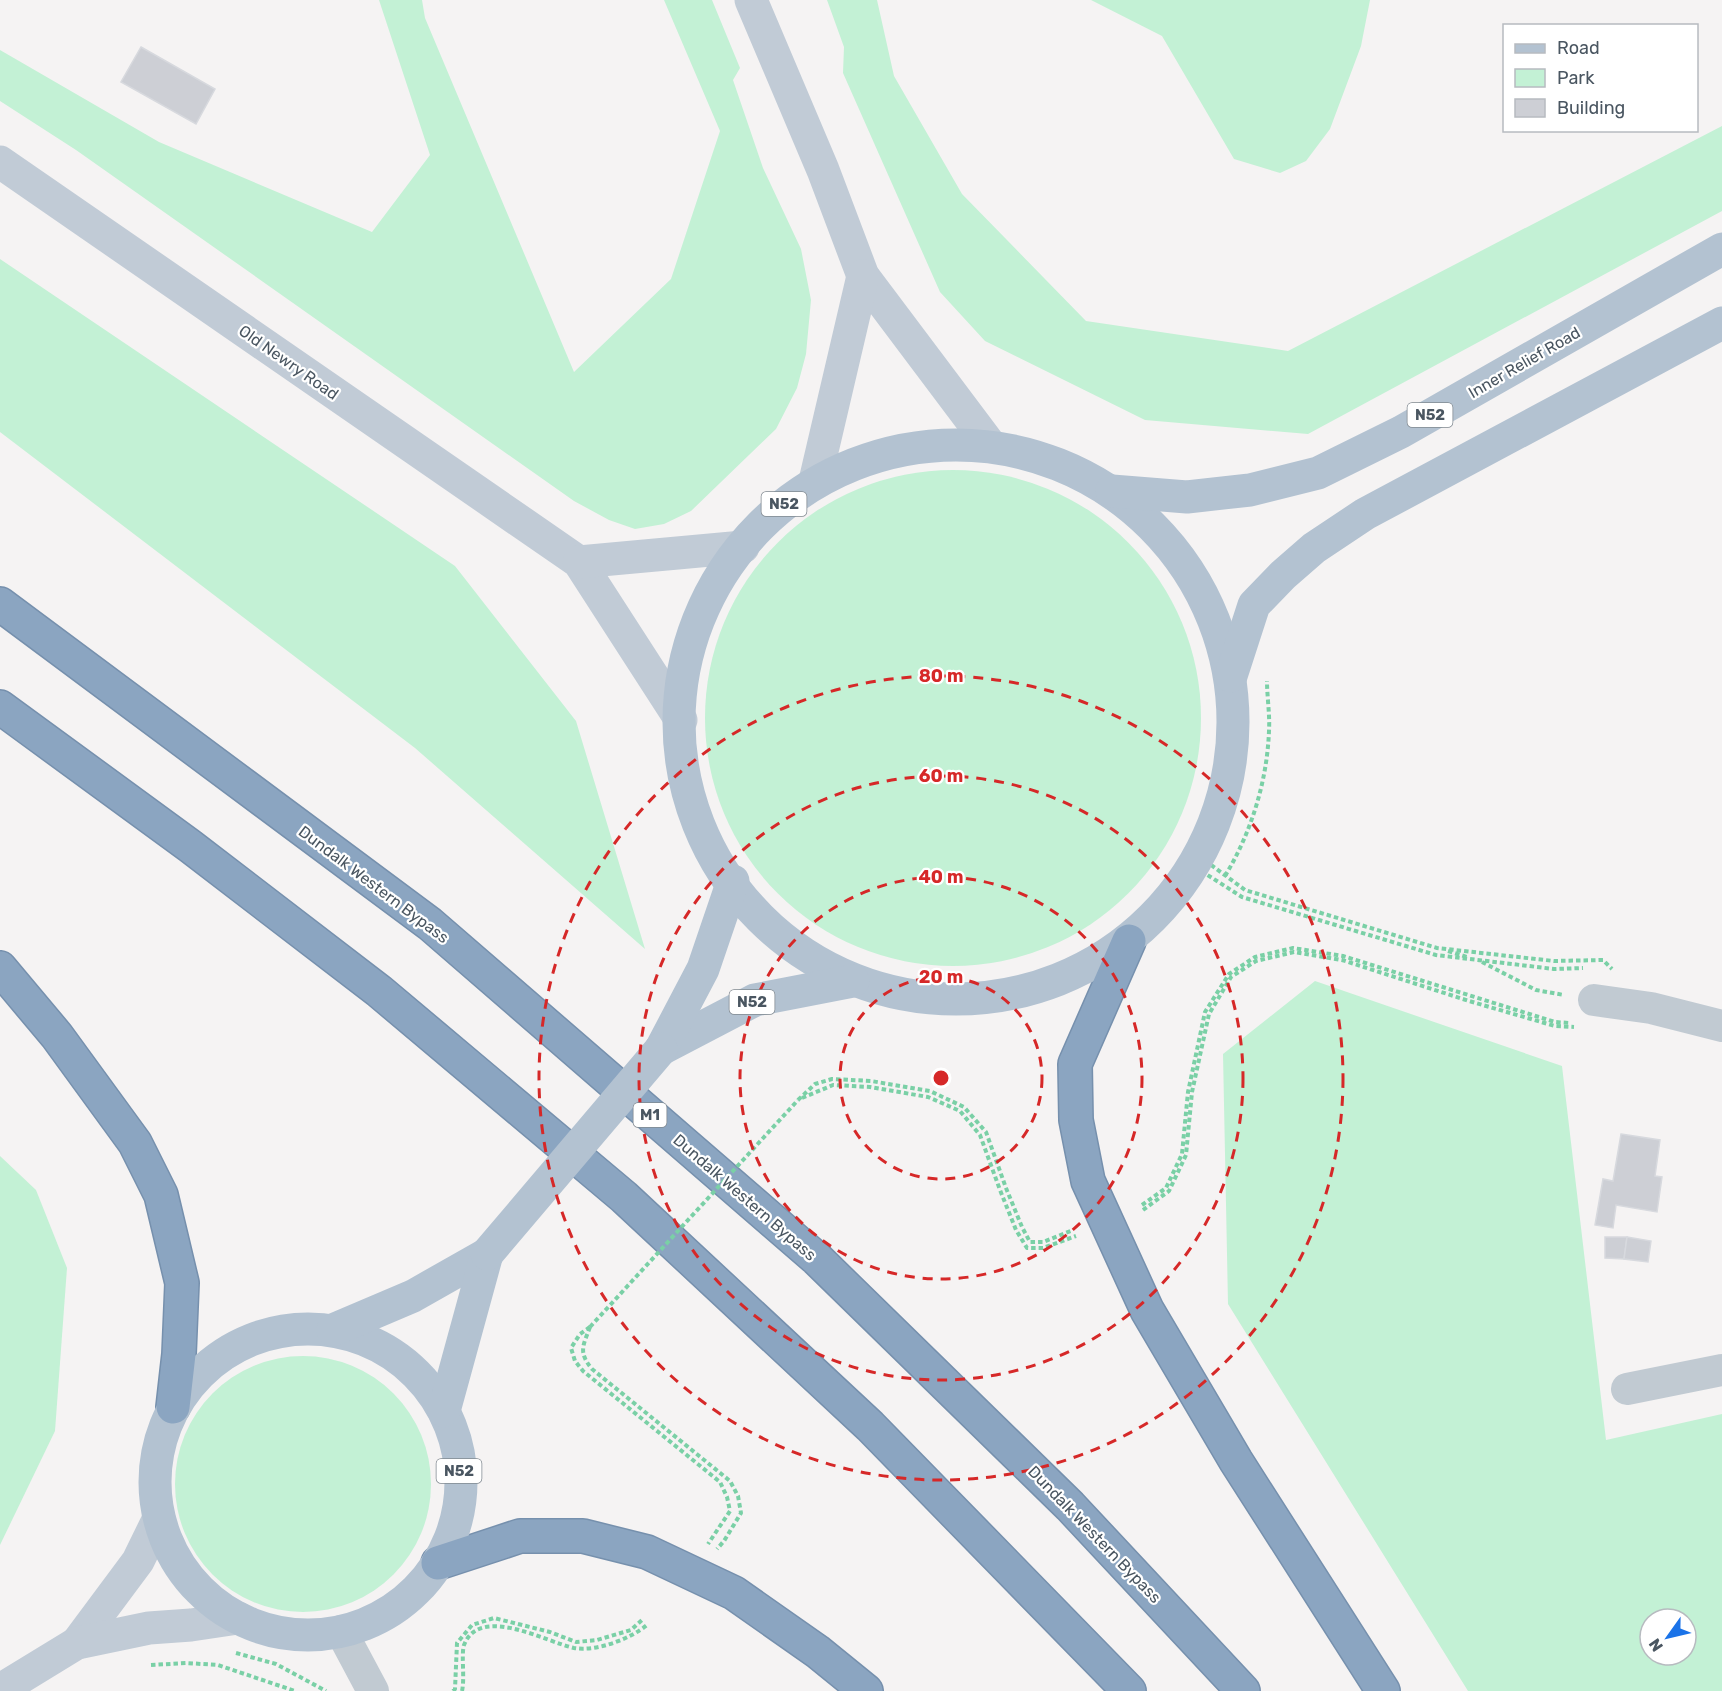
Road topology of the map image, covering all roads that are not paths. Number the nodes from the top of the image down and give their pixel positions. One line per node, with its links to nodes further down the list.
1 (751, 0): 4 (main road)
2 (0, 162): 10 (main road, Old Newry Road)
3 (1722, 249): 8 (main road, Inner Relief Road / N52)
4 (862, 276): 6 (main road); 7 (main road)
5 (1722, 323): 12 (main road, N52)
6 (990, 445): 7 (main road, N52); 8 (main road, N52)
7 (815, 481): 9 (main road, N52)
8 (1112, 491): 12 (main road, N52)
9 (743, 547): 10 (main road); 14 (main road, N52)
10 (579, 562): 14 (main road, Old Newry Road)
11 (0, 604): 37 (highway, Dundalk Western Bypass / M1)
12 (1231, 676): 16 (main road, N52)
13 (0, 707): 36 (highway)
14 (681, 720): 15 (main road, N52)
15 (733, 881): 18 (main road, N52); 21 (main road, N52)
16 (1129, 941): 18 (main road, N52); 38 (highway)
17 (0, 968): 26 (highway)
18 (853, 981): 21 (main road, N52)
19 (1604, 1002): 20 (street)
20 (1722, 1026)
21 (660, 1049): 22 (main road, N52, bridge)
22 (487, 1254): 23 (main road, N52); 27 (main road, N52)
23 (333, 1330): 26 (main road, N52); 27 (main road, N52)
24 (1722, 1370): 25 (street)
25 (1627, 1389)
26 (173, 1407): 28 (main road, N52)
27 (444, 1411): 29 (main road, N52)
28 (159, 1518): 30 (main road, N52); 32 (main road)
29 (438, 1563): 31 (main road, N52); 35 (highway)
30 (238, 1618): 31 (main road, N52); 32 (main road)
31 (341, 1631): 34 (street)
32 (77, 1643): 33 (main road)
33 (0, 1690)
34 (373, 1691)
35 (866, 1691)
36 (1129, 1691)
37 (1243, 1691)
38 (1383, 1691)

